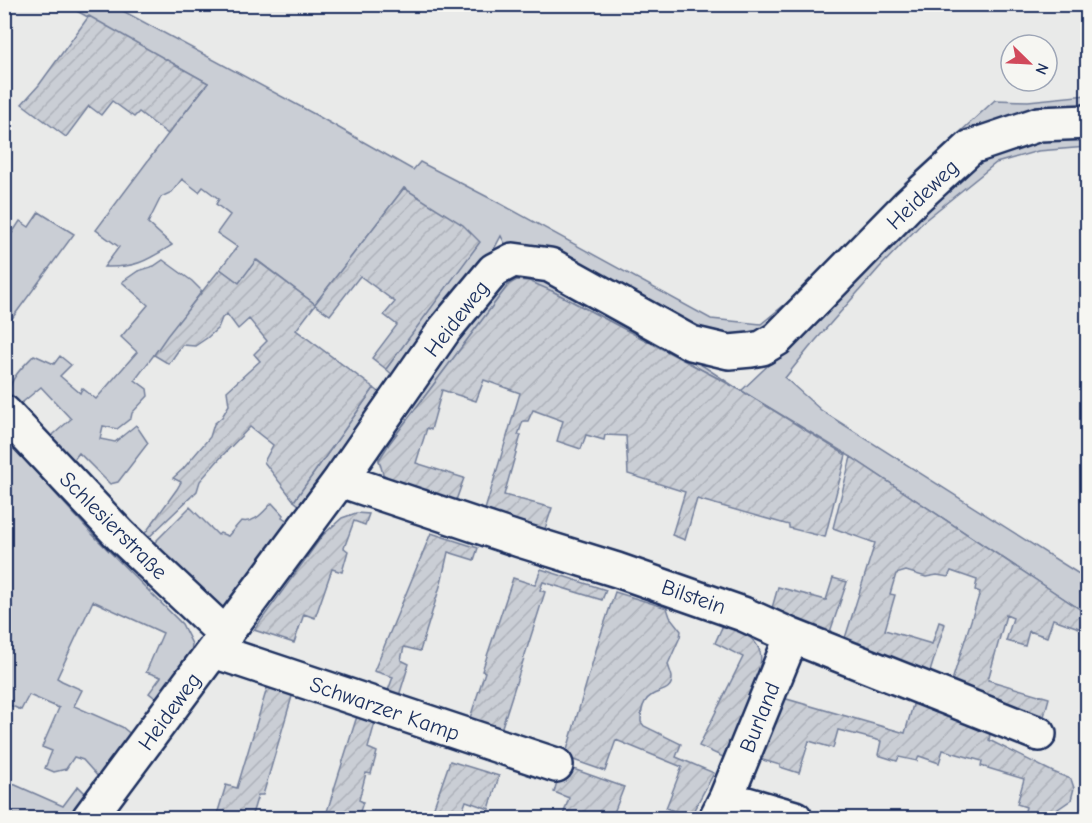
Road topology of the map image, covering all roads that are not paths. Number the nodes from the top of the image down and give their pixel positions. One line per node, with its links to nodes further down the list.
1 (1088, 122): 3 (street, Heideweg)
2 (4, 412): 5 (street, Schlesierstraße)
3 (340, 480): 4 (street, Bilstein); 5 (street, Heideweg)
4 (792, 636): 6 (street, Bilstein); 8 (street, Burland)
5 (220, 643): 7 (street, Schwarzer Kamp); 9 (street, Heideweg)
6 (1039, 734)
7 (556, 765)
8 (721, 808): 10 (street, Burland)
9 (89, 819)
10 (795, 819)

